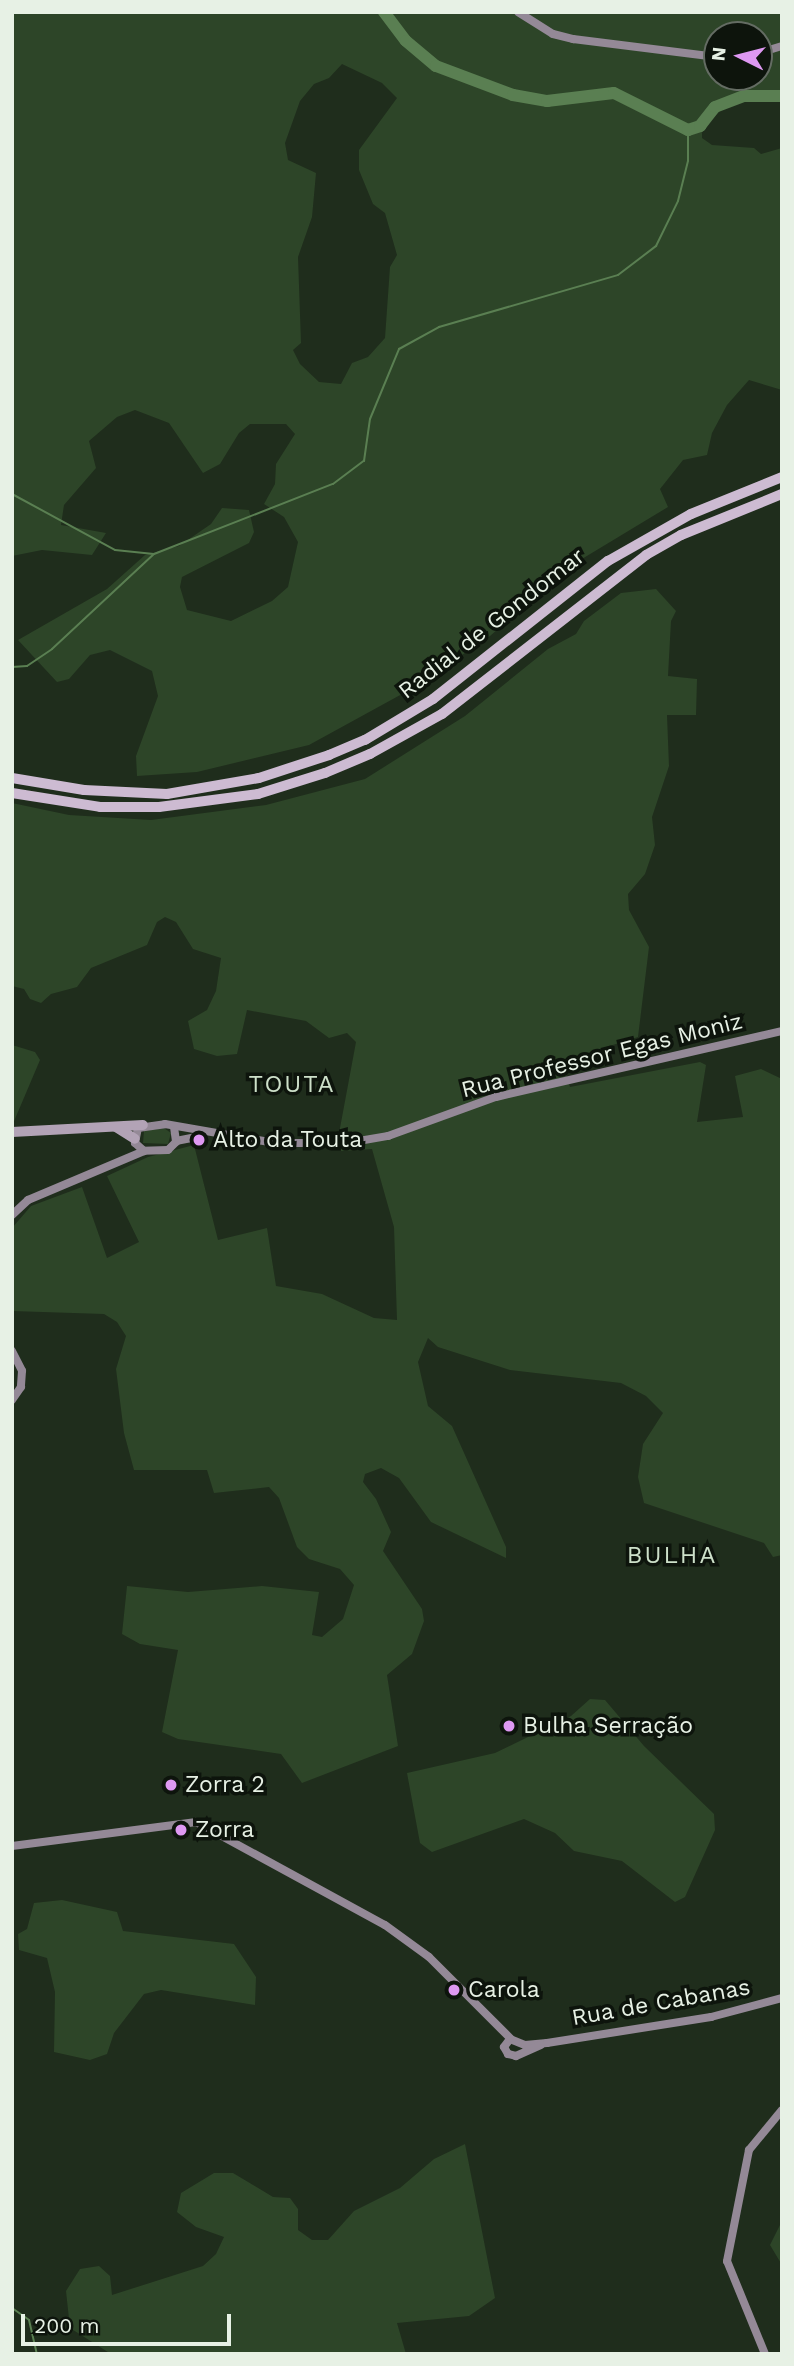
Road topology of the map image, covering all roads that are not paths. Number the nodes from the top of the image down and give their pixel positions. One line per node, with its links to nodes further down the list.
1 (518, 12): 2 (street)
2 (703, 55)
3 (782, 477): 5 (highway, Radial de Gondomar)
4 (782, 494): 6 (highway, Radial de Gondomar)
5 (12, 778)
6 (12, 793)
7 (782, 1031): 12 (street, Rua Professor Egas Moniz)
8 (143, 1125): 9 (main road); 10 (street, Rua Professor Egas Moniz); 13 (street)
9 (116, 1127): 11 (main road); 13 (main road)
10 (174, 1127): 12 (street, Rua Professor Egas Moniz); 14 (street)
11 (12, 1132)
12 (226, 1136): 14 (street, Rua Professor Egas Moniz)
13 (135, 1141): 15 (street); 16 (street)
14 (176, 1141): 15 (street, Rua Professor Egas Moniz)
15 (144, 1150): 16 (street)
16 (112, 1166): 17 (street)
17 (12, 1215)
18 (12, 1351): 19 (street)
19 (12, 1400)
20 (12, 1846): 22 (street)
21 (782, 1998): 24 (street, Rua de Cabanas)
22 (501, 2031): 23 (street); 25 (street)
23 (515, 2041): 24 (street, Rua de Cabanas); 25 (street); 26 (street)
24 (547, 2043): 26 (street, Rua de Cabanas)
25 (504, 2047): 26 (street)
26 (513, 2055)
27 (782, 2110): 28 (street)
28 (765, 2354)

